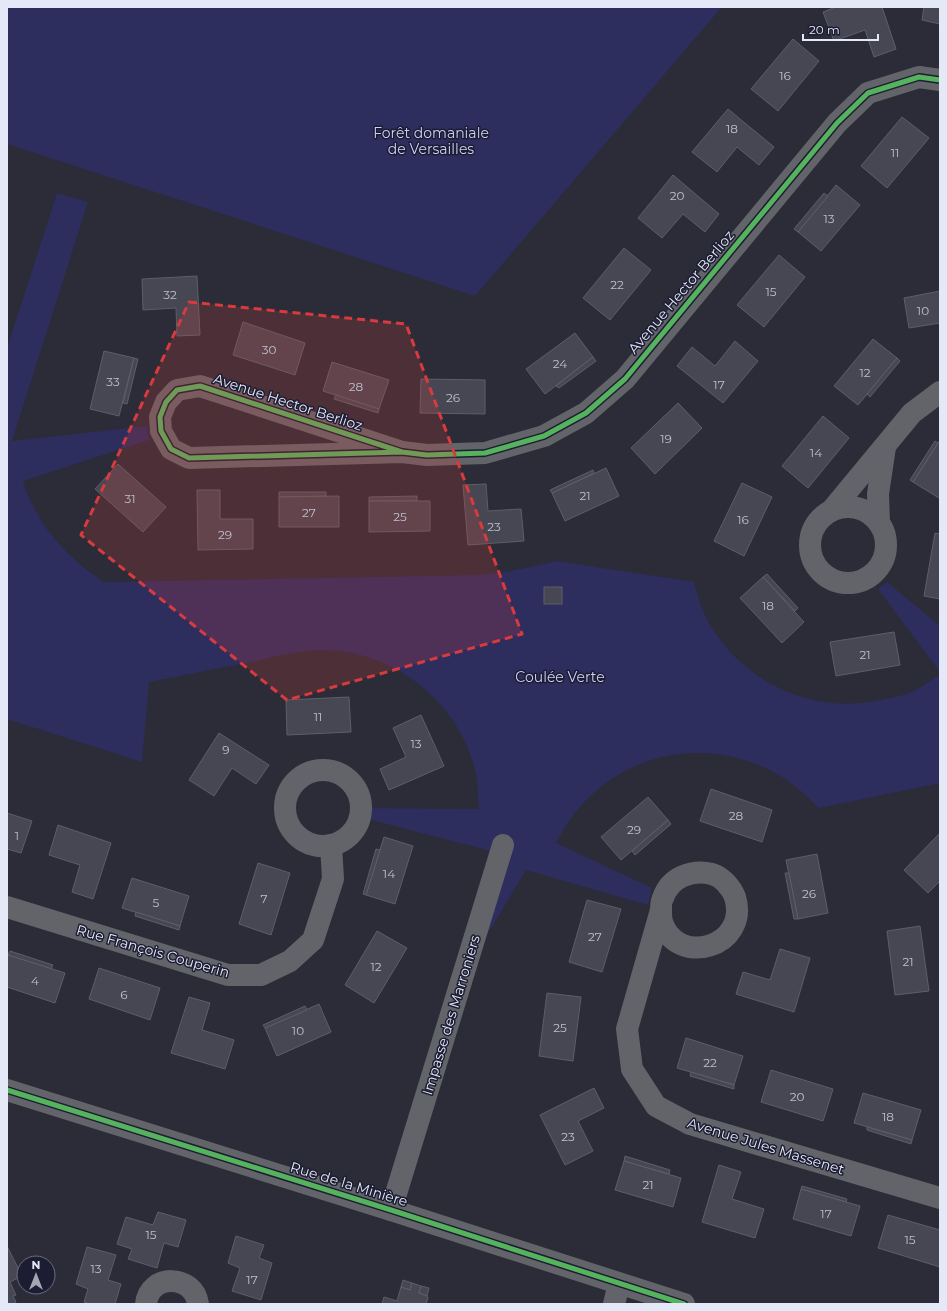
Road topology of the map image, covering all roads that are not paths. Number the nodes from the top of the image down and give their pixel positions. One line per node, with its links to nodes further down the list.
1 (940, 80): 4 (street, Avenue Hector Berlioz)
2 (940, 392): 3 (street)
3 (885, 447): 5 (street); 6 (street)
4 (402, 452): 4 (street, Avenue Hector Berlioz)
5 (831, 511): 6 (street); 6 (street)
6 (879, 523)
7 (331, 845): 9 (street, Rue François Couperin)
8 (503, 845): 13 (street, Impasse des Marroniers)
9 (7, 907)
10 (660, 910): 12 (street, Avenue Jules Massenet)
11 (7, 1090): 13 (street, Rue de la Minière)
12 (940, 1198)
13 (391, 1210): 14 (street, Rue de la Minière)
14 (616, 1294): 17 (street, Rue de la Minière)
15 (146, 1304): 16 (street)
16 (198, 1304)
17 (684, 1304)

